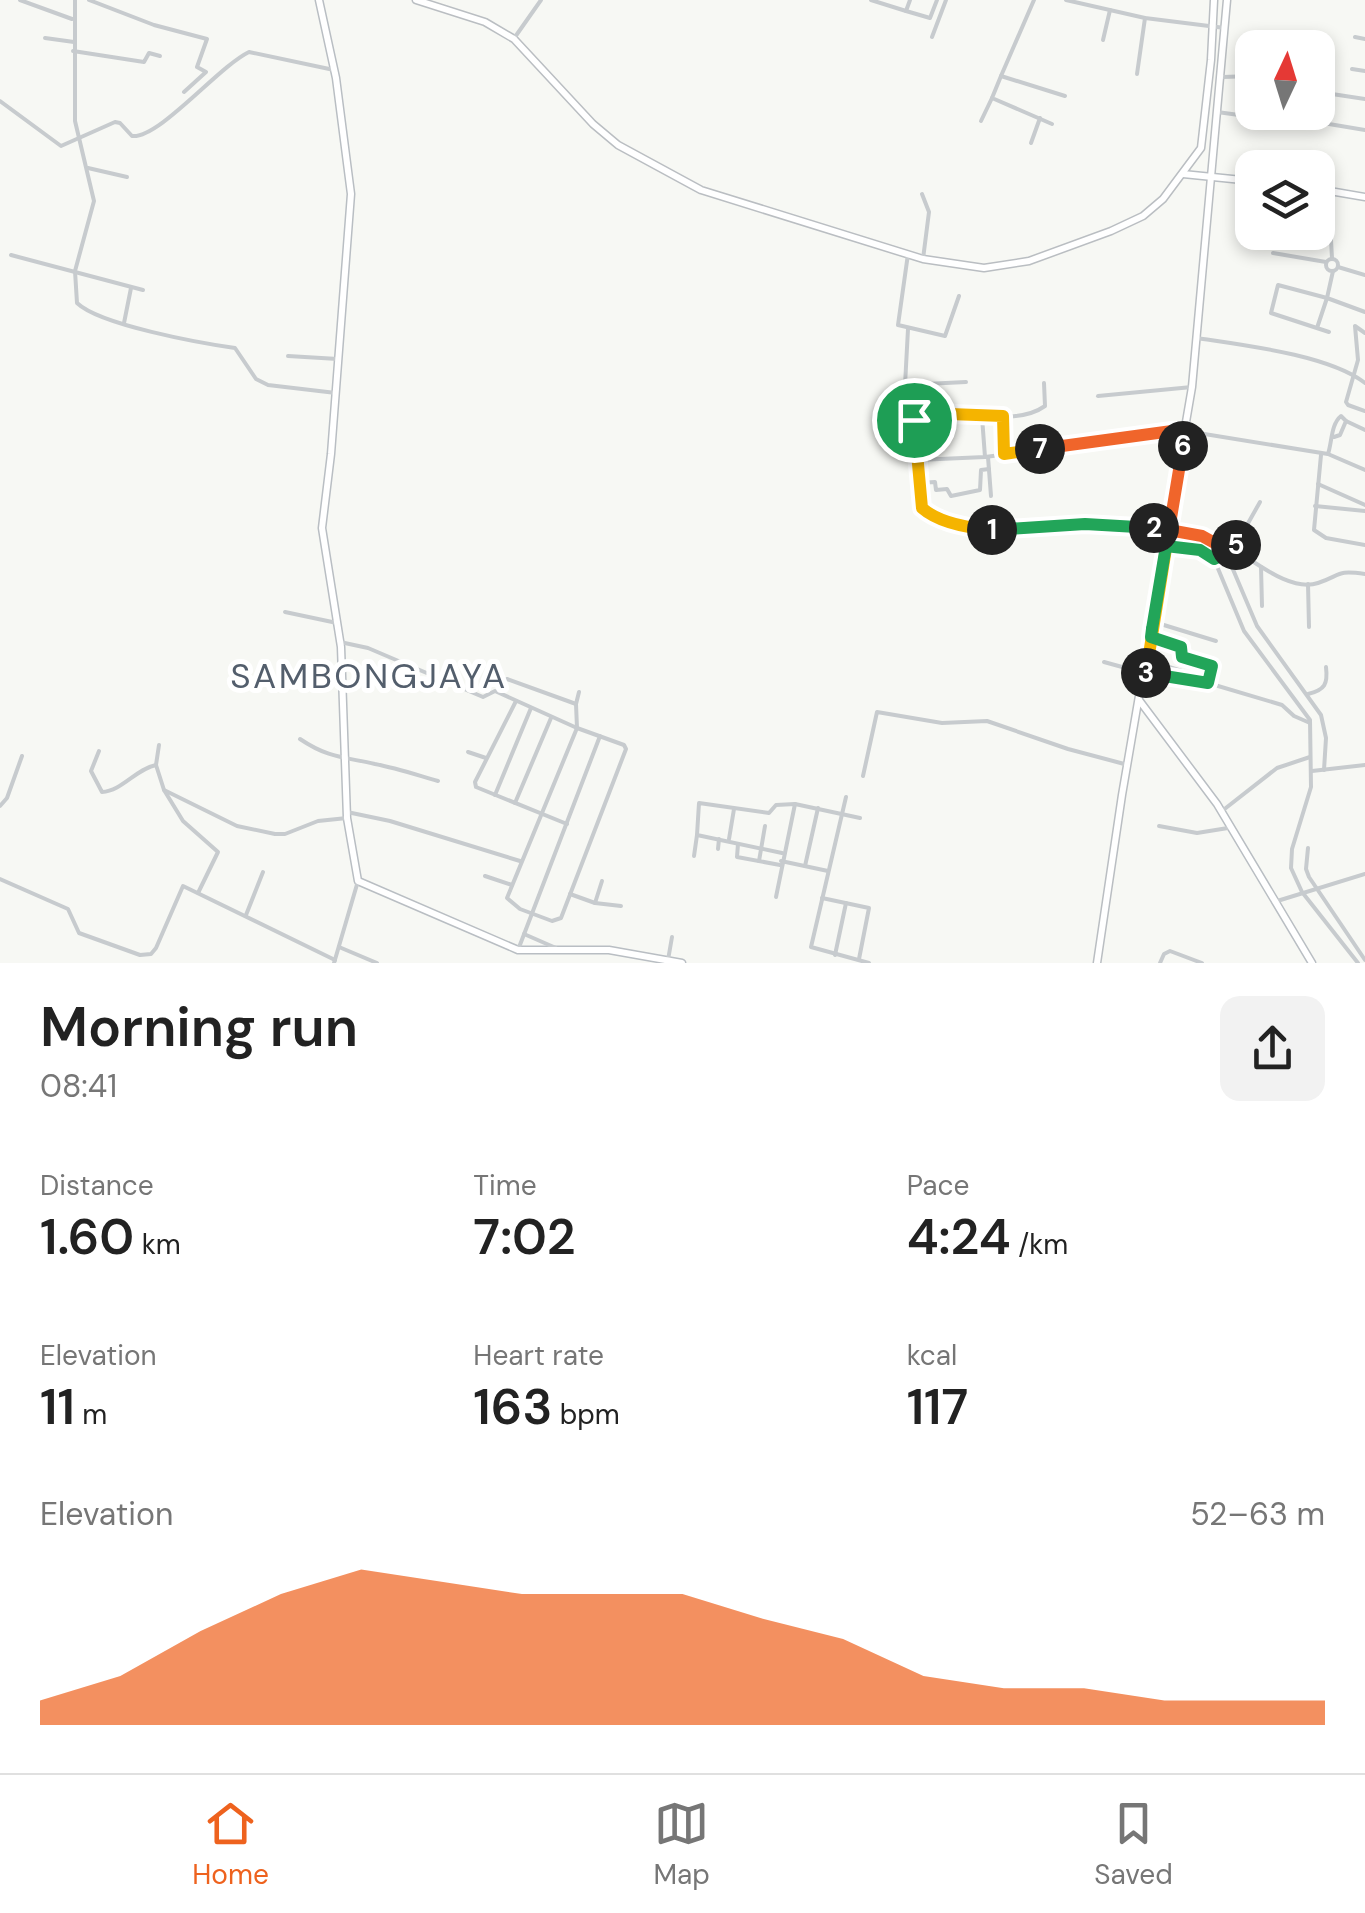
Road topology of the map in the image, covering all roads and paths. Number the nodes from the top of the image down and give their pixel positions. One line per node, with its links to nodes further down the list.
1 (20, 0): 18 (street)
2 (75, 0): 18 (street)
3 (88, 0): 37 (street)
4 (319, 0): 31 (main road)
5 (416, 0): 24 (main road)
6 (541, 0): 24 (street)
7 (871, 0): 16 (street)
8 (910, 0): 16 (street)
9 (938, 0): 16 (street)
10 (946, 0): 21 (street)
11 (1034, 0): 34 (street)
12 (1066, 0): 15 (street)
13 (1214, 0): 19 (main road)
14 (1228, 0): 20 (main road)
15 (1110, 10): 17 (street); 26 (street)
16 (906, 11)
17 (1145, 18): 19 (street); 33 (street)
18 (74, 19): 27 (street)
19 (1212, 28): 20 (street); 53 (main road)
20 (1225, 28): 35 (main road)
21 (932, 37)
22 (45, 38): 27 (street)
23 (1355, 38): 25 (street)
24 (514, 39): 65 (main road)
25 (1365, 39)
26 (1103, 40)
27 (74, 42): 28 (street)
28 (73, 51): 29 (street); 51 (street)
29 (160, 56)
30 (1352, 68): 32 (street)
31 (334, 70): 37 (street); 84 (main road)
32 (1365, 70)
33 (1136, 74)
34 (1001, 76): 40 (street); 41 (street)
35 (1220, 76): 36 (street); 44 (main road)
36 (1235, 76)
37 (192, 89): 38 (street); 51 (street)
38 (184, 92)
39 (1335, 94): 42 (street)
40 (1065, 96)
41 (992, 98): 46 (street); 47 (street)
42 (1365, 99)
43 (0, 102): 51 (street)
44 (1217, 112): 45 (street); 54 (main road)
45 (1235, 114)
46 (1040, 118): 48 (street); 52 (street)
47 (981, 121)
48 (1052, 124)
49 (1335, 125): 50 (street)
50 (1365, 130)
51 (79, 138): 55 (street)
52 (1032, 143)
53 (1200, 148): 54 (main road); 56 (main road)
54 (1214, 149): 58 (main road)
55 (87, 168): 57 (street); 70 (street)
56 (1183, 174): 58 (main road); 67 (main road)
57 (127, 177)
58 (1210, 179): 59 (main road); 82 (main road)
59 (1235, 180)
60 (1335, 192): 62 (main road)
61 (922, 194): 67 (street)
62 (1365, 197)
63 (1329, 250): 68 (street)
64 (1273, 252): 68 (street)
65 (908, 254): 67 (main road); 79 (street)
66 (11, 256): 70 (street)
67 (922, 259)
68 (1329, 260): 69 (street); 69 (street)
69 (1336, 269): 71 (street); 75 (street)
70 (75, 272): 72 (street); 77 (street)
71 (1365, 275)
72 (131, 288): 73 (street); 77 (street)
73 (143, 290)
74 (958, 296): 79 (street)
75 (1328, 298): 76 (street); 78 (street); 78 (street)
76 (1365, 312)
77 (124, 323): 91 (street)
78 (1316, 328): 80 (street)
79 (908, 329): 89 (street)
80 (1329, 332)
81 (1365, 334): 85 (street)
82 (1196, 338): 85 (street); 90 (main road)
83 (288, 356): 84 (street)
84 (339, 359): 91 (main road)
85 (1355, 376): 88 (street); 93 (street)
86 (966, 382): 89 (street)
87 (1044, 383): 94 (street)
88 (1365, 383)
89 (905, 385): 96 (street)
90 (1192, 387): 92 (street); 98 (main road)
91 (336, 393): 123 (main road)
92 (1098, 396)
93 (1365, 411)
94 (1003, 416): 95 (street); 99 (street)
95 (982, 417): 96 (street); 101 (street)
96 (914, 420): 102 (street)
97 (1365, 430): 100 (street)
98 (1186, 431): 99 (street); 100 (street); 111 (main road)
99 (1004, 454): 101 (street)
100 (1325, 454): 104 (street); 106 (street)
101 (987, 457): 102 (street); 103 (street)
102 (917, 461): 105 (street)
103 (989, 469): 105 (street); 107 (street)
104 (1365, 470)
105 (919, 483): 111 (street)
106 (1318, 484): 109 (street); 110 (street)
107 (991, 496)
108 (1260, 502): 112 (street)
109 (1316, 506): 110 (street); 114 (street)
110 (1365, 508)
111 (1169, 531): 112 (street); 113 (main road)
112 (1237, 543): 115 (street)
113 (1166, 545): 116 (street); 122 (main road)
114 (1365, 545)
115 (1233, 550): 116 (street); 117 (street)
116 (1220, 556): 136 (street); 142 (street)
117 (1262, 567): 119 (street); 120 (street)
118 (1365, 574): 119 (street)
119 (1308, 584): 124 (street)
120 (1262, 606)
121 (285, 612): 123 (street)
122 (1154, 622): 125 (main road); 126 (street)
123 (337, 624): 127 (main road)
124 (1309, 626)
125 (1151, 637): 128 (main road); 134 (street)
126 (1216, 641)
127 (340, 642): 138 (street); 152 (main road)
128 (1147, 660): 131 (main road); 133 (street)
129 (1104, 662): 131 (street)
130 (1326, 667): 136 (street)
131 (1144, 673): 133 (street); 137 (main road)
132 (508, 678): 139 (street)
133 (1190, 680): 134 (street)
134 (1208, 683): 142 (street)
135 (580, 692): 139 (street)
136 (1308, 694): 156 (street)
137 (1138, 700): 153 (main road); 168 (main road)
138 (516, 701): 140 (street); 151 (street)
139 (576, 704): 143 (street)
140 (531, 708): 141 (street); 160 (street)
141 (551, 718): 143 (street); 162 (street)
142 (1310, 723): 150 (street)
143 (576, 728): 144 (street); 169 (street)
144 (600, 736): 172 (street); 199 (street)
145 (300, 739): 152 (street)
146 (159, 744): 154 (street)
147 (99, 750): 154 (street)
148 (468, 752): 151 (street)
149 (22, 756): 164 (street)
150 (1312, 756): 156 (street); 168 (street)
151 (486, 758): 160 (street)
152 (345, 760): 158 (street); 170 (main road)
153 (1128, 764): 157 (street); 222 (main road)
154 (156, 765): 159 (street)
155 (1365, 765): 156 (street)
156 (1318, 771): 197 (street)
157 (863, 776)
158 (438, 781)
159 (164, 790): 170 (street); 198 (street)
160 (495, 795): 162 (street)
161 (846, 797): 167 (street)
162 (515, 803): 169 (street)
163 (794, 804): 165 (street); 166 (street); 183 (street)
164 (0, 806)
165 (818, 808): 167 (street); 188 (street)
166 (734, 810): 176 (street); 178 (street)
167 (842, 812): 171 (street); 189 (street)
168 (1222, 812): 175 (main road)
169 (541, 814): 172 (street); 185 (street)
170 (347, 815): 185 (street); 194 (main road)
171 (860, 818)
172 (568, 824): 207 (street)
173 (765, 826): 180 (street)
174 (1159, 826): 175 (street)
175 (1232, 827): 202 (main road)
176 (696, 834): 177 (street); 184 (street)
177 (719, 839): 178 (street); 182 (street)
178 (729, 842): 179 (street)
179 (738, 844): 180 (street); 186 (street)
180 (760, 848): 183 (street); 186 (street)
181 (1308, 848): 197 (street)
182 (718, 849)
183 (782, 853): 187 (street)
184 (694, 856)
185 (521, 861): 196 (street)
186 (759, 861): 187 (street)
187 (781, 863): 188 (street); 200 (street)
188 (805, 866): 189 (street)
189 (828, 871): 201 (street)
190 (263, 872): 206 (street)
191 (1365, 874): 197 (street)
192 (485, 876): 196 (street)
193 (0, 878): 198 (street)
194 (358, 880): 210 (street); 211 (main road)
195 (602, 881): 203 (street)
196 (512, 885): 207 (street)
197 (1309, 890): 202 (street); 217 (street); 226 (street)
198 (198, 893): 206 (street)
199 (570, 894): 203 (street); 207 (street)
200 (776, 898)
201 (822, 898): 204 (street); 213 (street)
202 (1274, 902): 225 (main road)
203 (596, 903): 205 (street)
204 (846, 903): 213 (street); 216 (street)
205 (621, 906)
206 (246, 914): 218 (street)
207 (532, 914): 208 (street)
208 (524, 934): 211 (street); 212 (street)
209 (672, 937): 215 (street)
210 (339, 947): 218 (street); 219 (street)
211 (518, 950): 212 (main road)
212 (563, 950): 214 (main road)
213 (835, 954): 216 (street)
214 (647, 959): 215 (main road)
215 (668, 960): 220 (main road)
216 (859, 960): 221 (street)
217 (1365, 960)
218 (334, 962)
219 (377, 963)
220 (682, 963)
221 (869, 963)
222 (1097, 963)
223 (1160, 963): 224 (street)
224 (1202, 963)
225 (1312, 963)
226 (1358, 963)

